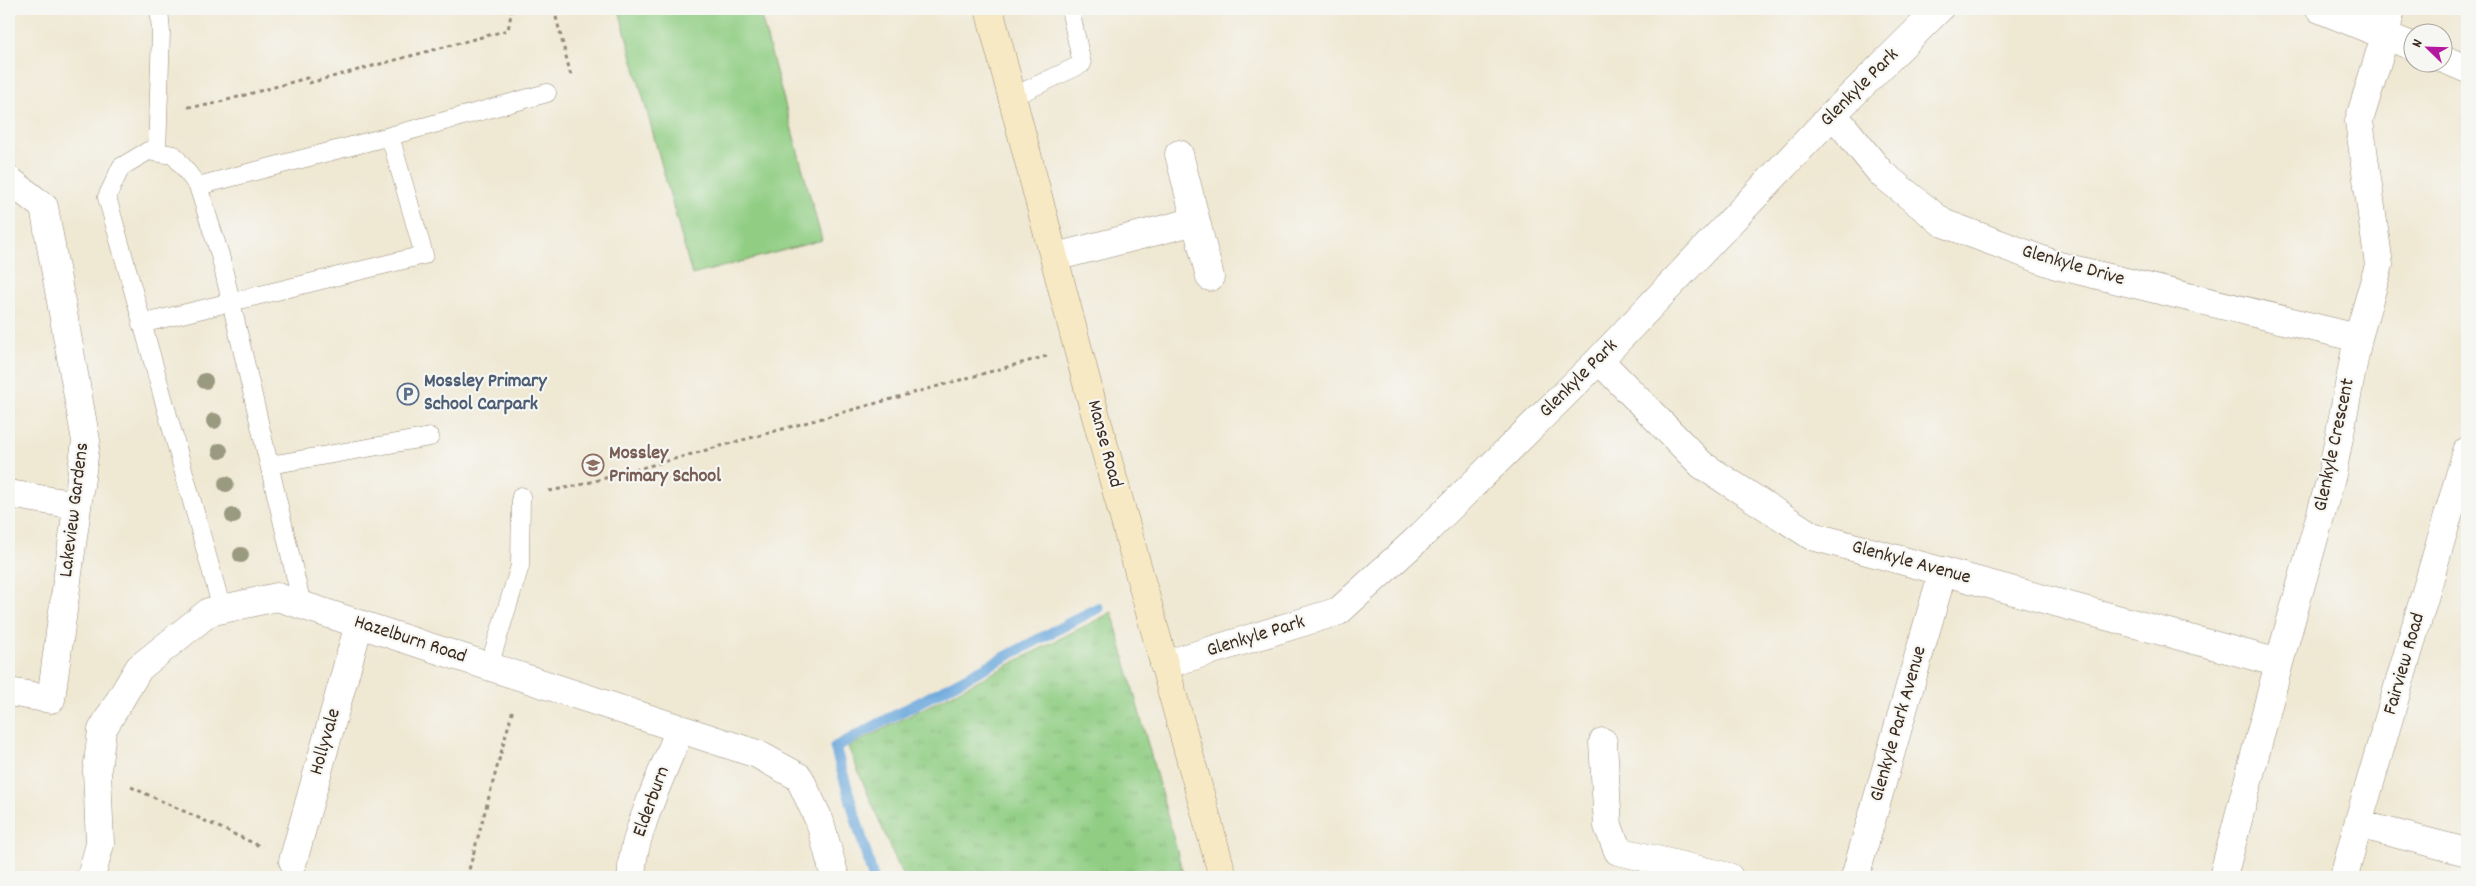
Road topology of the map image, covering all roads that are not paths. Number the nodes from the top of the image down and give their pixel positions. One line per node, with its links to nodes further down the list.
1 (159, 9): 15 (lane)
2 (989, 9): 12 (main road, Manse Road)
3 (1070, 9): 12 (lane)
4 (1939, 9): 13 (street, Glenkyle Park)
5 (2320, 9): 7 (street)
6 (2391, 9): 7 (street, Glenkyle Crescent)
7 (2385, 36): 8 (street); 24 (street, Glenkyle Crescent)
8 (2404, 43)
9 (2454, 63): 10 (street)
10 (2467, 69)
11 (547, 92): 14 (lane)
12 (1012, 98): 20 (main road, Manse Road)
13 (1833, 114): 24 (street, Glenkyle Drive); 25 (street, Glenkyle Park)
14 (390, 136): 18 (lane); 22 (lane)
15 (157, 152): 18 (lane); 23 (lane)
16 (1179, 154): 19 (street)
17 (9, 180): 31 (street, Lakeview Gardens)
18 (198, 186): 22 (lane)
19 (1196, 221): 20 (street); 21 (street)
20 (1055, 258): 37 (main road, Manse Road)
21 (1210, 277)
22 (232, 303): 23 (lane); 28 (lane)
23 (141, 324): 34 (lane)
24 (2358, 338): 36 (street, Glenkyle Crescent)
25 (1599, 360): 32 (street, Glenkyle Avenue); 37 (street, Glenkyle Park)
26 (430, 437): 28 (lane)
27 (2467, 451): 42 (street, Fairview Road)
28 (270, 465): 33 (lane)
29 (9, 494): 31 (street)
30 (521, 496): 38 (lane)
31 (76, 505): 39 (street, Lakeview Gardens)
32 (1943, 571): 36 (street, Glenkyle Avenue); 50 (street, Glenkyle Park Avenue)
33 (302, 605): 34 (street, Hazelburn Road); 35 (street, Hazelburn Road)
34 (222, 609): 45 (street, Hazelburn Road)
35 (359, 624): 38 (street, Hazelburn Road); 44 (street, Hollyvale)
36 (2279, 663): 51 (street, Glenkyle Crescent)
37 (1164, 665): 48 (main road, Manse Road)
38 (489, 666): 40 (street, Hazelburn Road)
39 (9, 692)
40 (680, 729): 46 (street, Elderburn); 47 (street, Hazelburn Road)
41 (1603, 742): 49 (street)
42 (2358, 824): 43 (street); 52 (street, Fairview Road)
43 (2467, 852)
44 (293, 861)
45 (91, 877)
46 (632, 877)
47 (835, 877)
48 (1223, 877)
49 (1729, 877)
50 (1855, 877)
51 (2223, 877)
52 (2344, 877)

